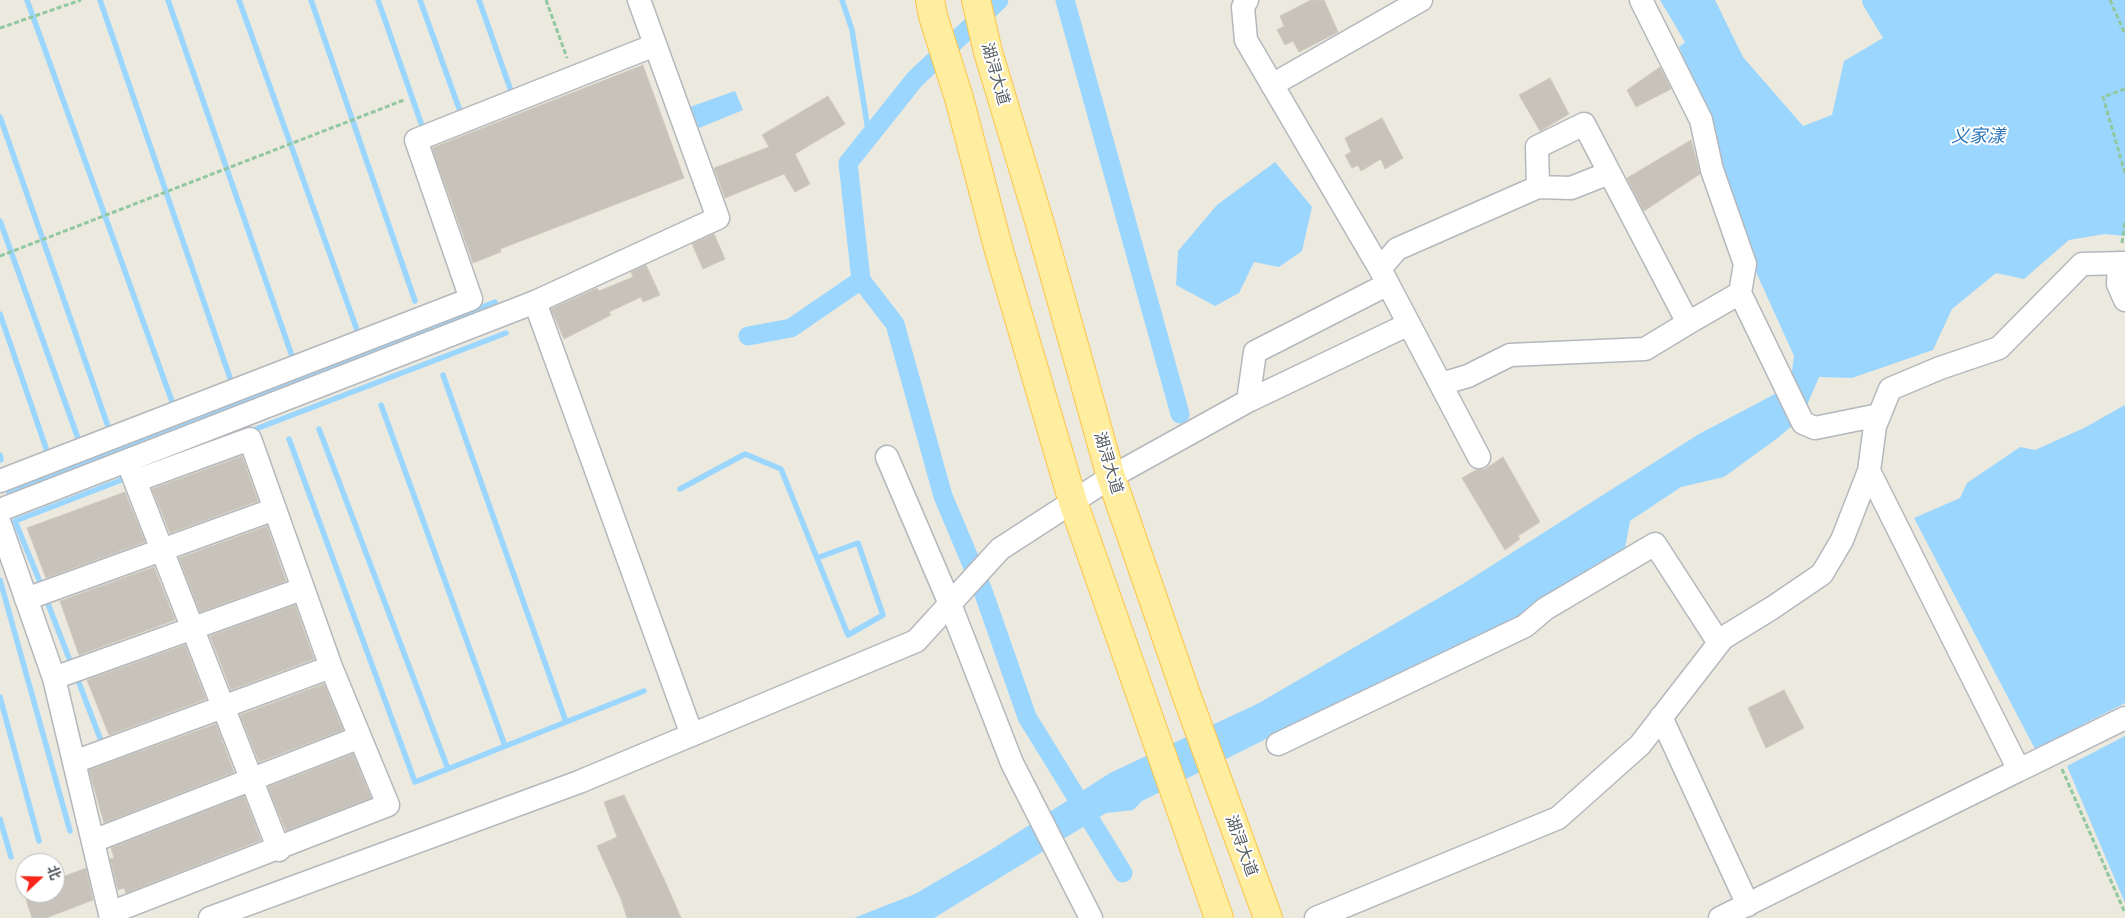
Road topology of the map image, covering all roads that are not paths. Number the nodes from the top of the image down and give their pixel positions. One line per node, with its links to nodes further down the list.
1 (639, 0): 7 (street)
2 (976, 0): 25 (main road, 湖浔大道)
3 (1247, 0): 8 (street)
4 (1421, 0): 8 (street)
5 (1641, 0): 13 (street)
6 (931, 8): 28 (main road)
7 (655, 45): 15 (street); 26 (street)
8 (1272, 85): 12 (street)
9 (1609, 173): 10 (street); 10 (street); 16 (street)
10 (1538, 187): 12 (street)
11 (2122, 263): 14 (street); 20 (street)
12 (1384, 276): 17 (street); 19 (street)
13 (1740, 293): 16 (street); 20 (street)
14 (2125, 300)
15 (535, 302): 23 (street); 43 (street)
16 (1688, 323): 18 (street)
17 (1409, 324): 18 (street); 19 (street)
18 (1441, 384): 22 (street)
19 (1248, 401): 25 (street)
20 (1880, 415): 24 (street)
21 (886, 457): 35 (street)
22 (1479, 457)
23 (127, 460): 27 (street); 30 (street)
24 (1870, 471): 37 (street); 47 (street)
25 (1111, 476): 28 (street); 56 (main road, 湖浔大道)
26 (0, 481)
27 (135, 481): 29 (street); 32 (street)
28 (1073, 502): 35 (street); 55 (main road)
29 (274, 509): 32 (street); 33 (street)
30 (0, 510)
31 (0, 524): 34 (street)
32 (162, 550): 34 (street); 36 (street)
33 (302, 589): 36 (street); 38 (street)
34 (26, 599): 39 (street)
35 (950, 604): 43 (street); 54 (street)
36 (192, 628): 39 (street); 40 (street)
37 (1719, 643): 41 (street); 45 (street)
38 (331, 667): 40 (street); 44 (street)
39 (54, 678): 46 (street)
40 (223, 707): 46 (street); 48 (street)
41 (1662, 717): 51 (street); 57 (street)
42 (2125, 718): 47 (street)
43 (692, 735): 53 (street)
44 (358, 738): 48 (street); 50 (street)
45 (1278, 744)
46 (74, 762): 49 (street)
47 (2019, 770): 51 (street)
48 (252, 779): 49 (street); 50 (street)
49 (93, 841): 52 (street)
50 (279, 849): 52 (street)
51 (1748, 905): 58 (street)
52 (110, 915)
53 (210, 918)
54 (1091, 918)
55 (1219, 918)
56 (1268, 918)
57 (1316, 918)
58 (1720, 918)

